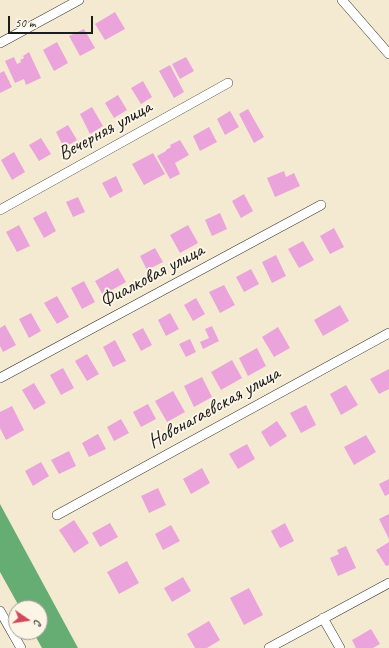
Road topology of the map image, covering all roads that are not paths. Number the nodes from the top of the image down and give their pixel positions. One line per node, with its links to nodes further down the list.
1 (79, 0): 3 (street)
2 (342, 0): 4 (street)
3 (0, 43)
4 (389, 54)
5 (228, 83): 7 (street, Вечерняя улица)
6 (321, 204): 9 (street, Фиалковая улица)
7 (0, 210)
8 (389, 333): 10 (street, Новонагаевская улица)
9 (0, 378)
10 (57, 515)
11 (389, 583): 13 (street)
12 (0, 611): 14 (street)
13 (323, 618): 15 (street); 16 (street)
14 (21, 648)
15 (269, 648)
16 (340, 648)

